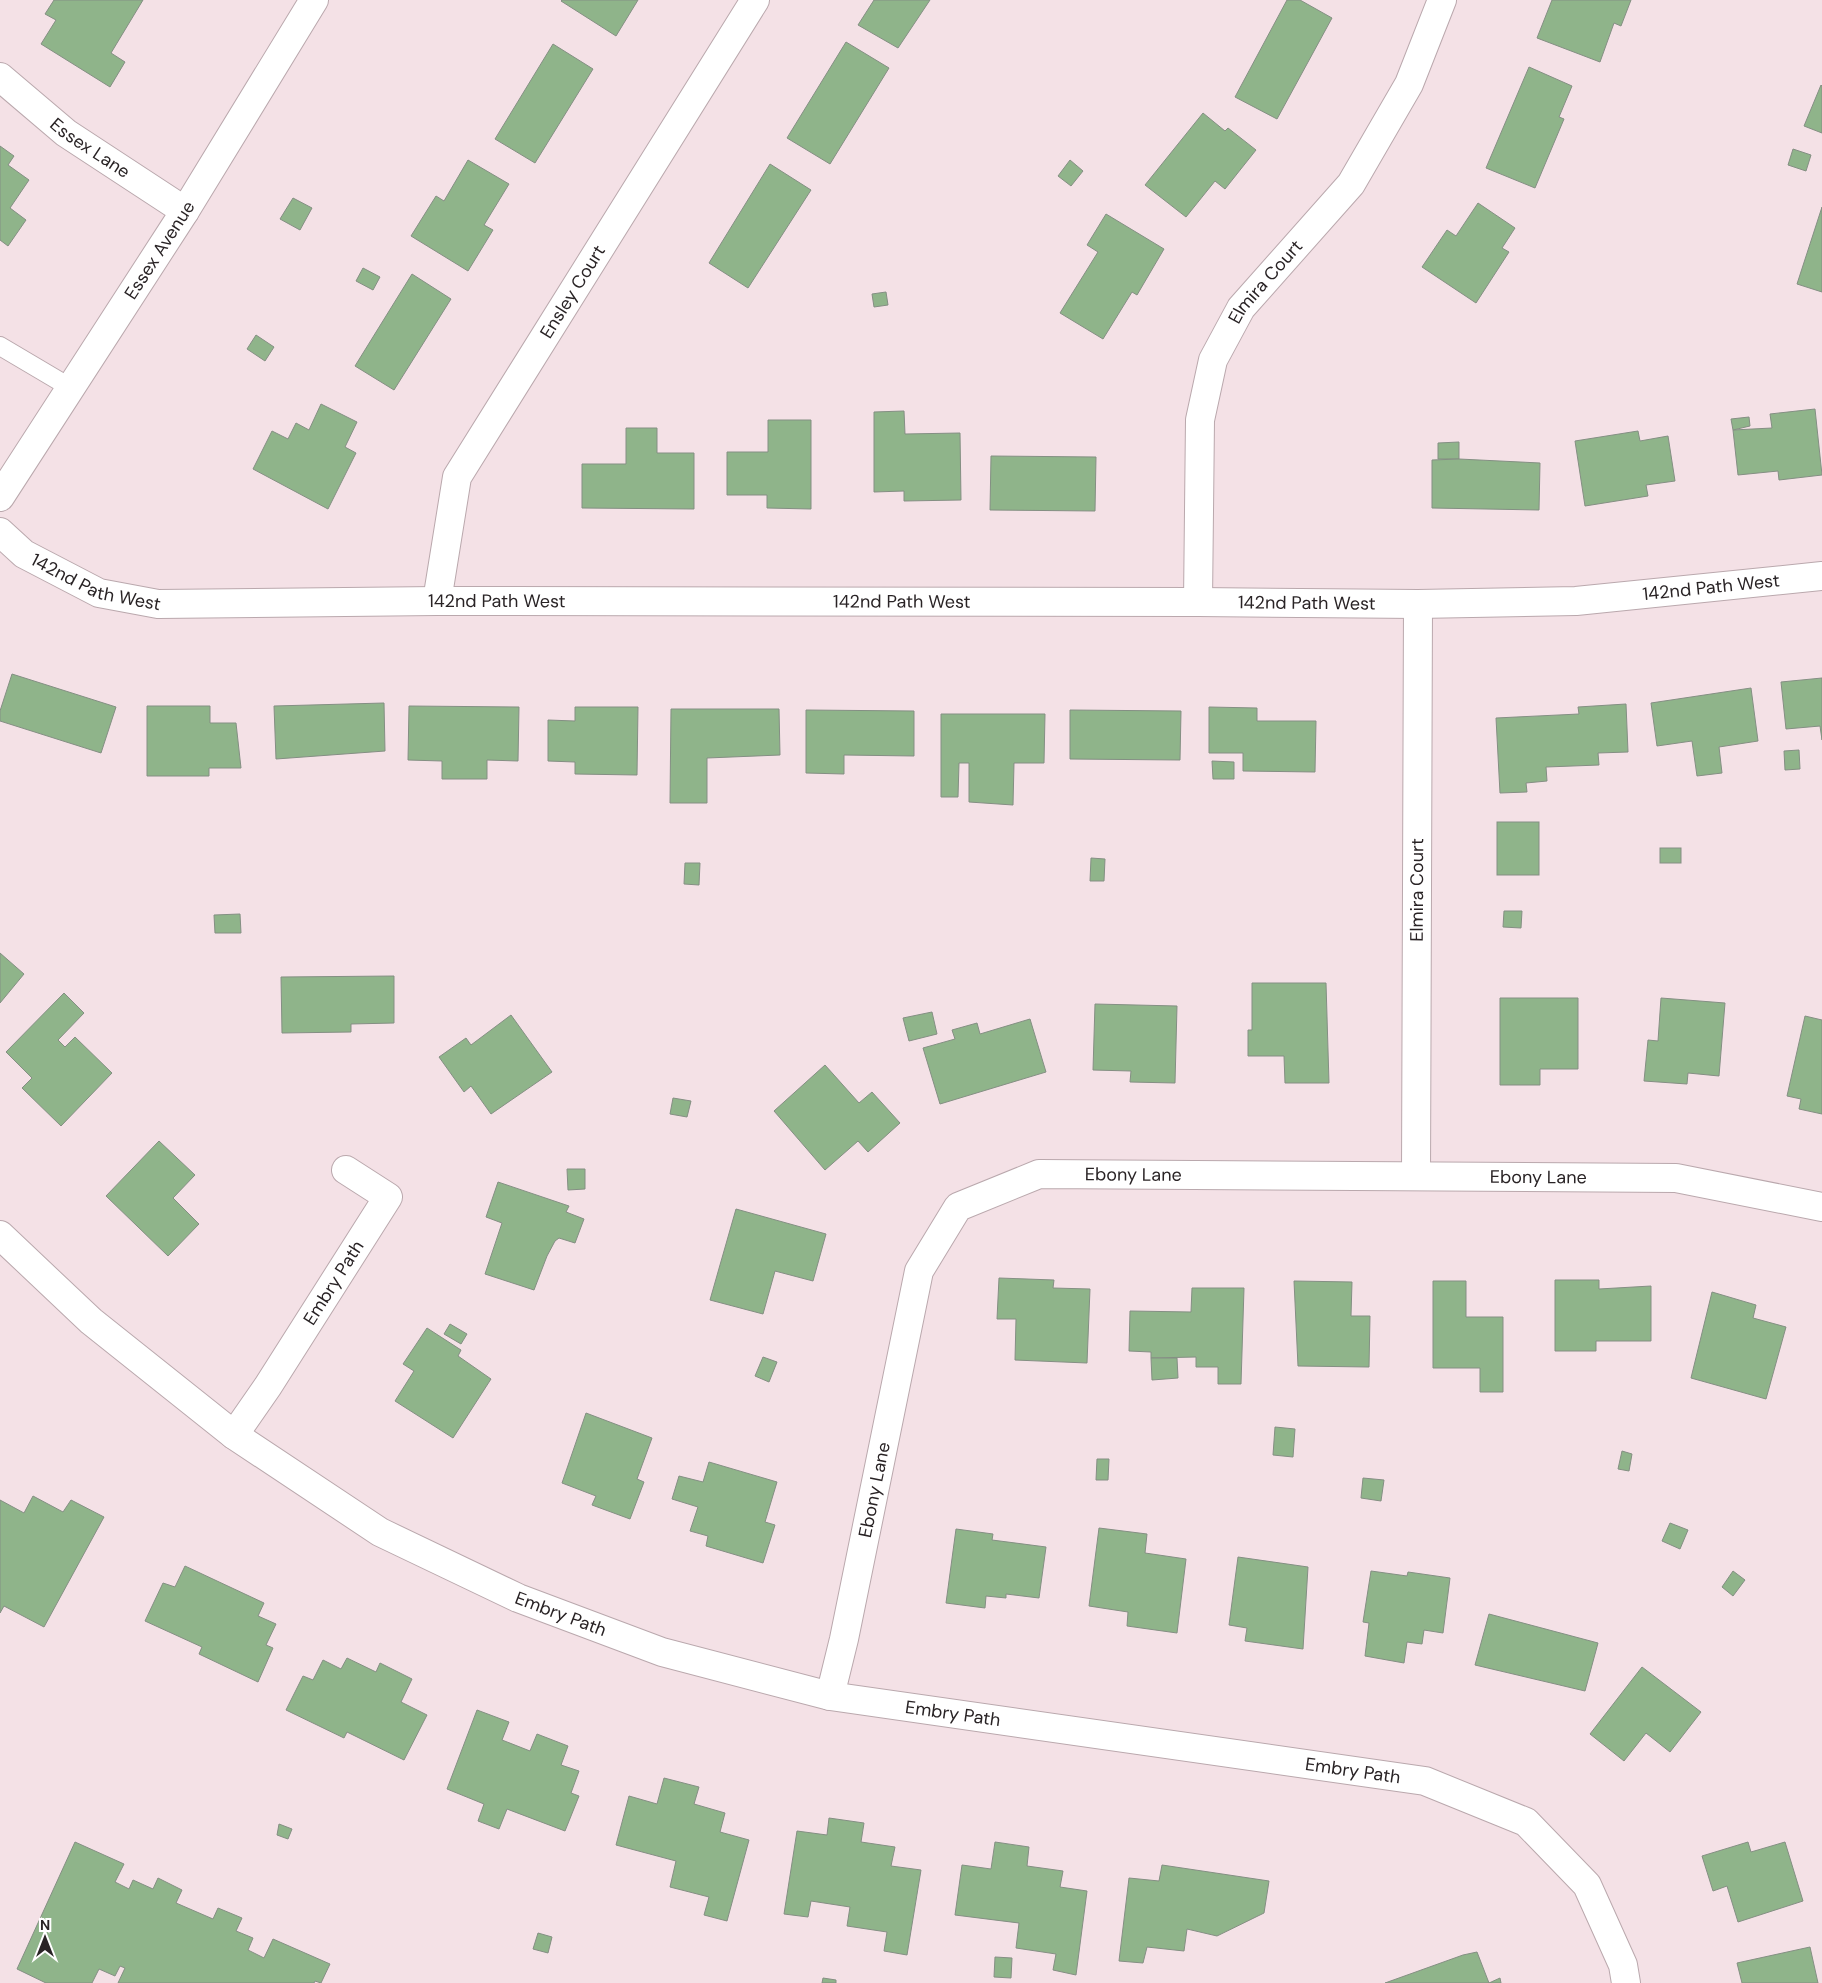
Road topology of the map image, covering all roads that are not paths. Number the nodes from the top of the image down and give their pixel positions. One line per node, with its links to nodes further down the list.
1 (314, 0): 5 (street, Essex Avenue)
2 (754, 0): 11 (street, Ensley Court)
3 (1442, 0): 12 (street, Elmira Court)
4 (0, 77): 5 (street, Essex Lane)
5 (186, 211): 7 (street, Essex Avenue)
6 (0, 346): 7 (lane)
7 (70, 388): 8 (street, Essex Avenue)
8 (0, 497)
9 (0, 532): 11 (street, 142nd Path West)
10 (1822, 576): 13 (street, 142nd Path West)
11 (437, 601): 12 (street, 142nd Path West)
12 (1198, 602): 13 (street, 142nd Path West)
13 (1418, 604): 15 (street, Elmira Court)
14 (346, 1170): 18 (street, Embry Path)
15 (1416, 1176): 16 (street, Ebony Lane); 19 (street, Ebony Lane)
16 (1822, 1207)
17 (0, 1236): 18 (street, Embry Path)
18 (234, 1435): 19 (street, Embry Path)
19 (830, 1696): 20 (street, Embry Path)
20 (1626, 1983)

